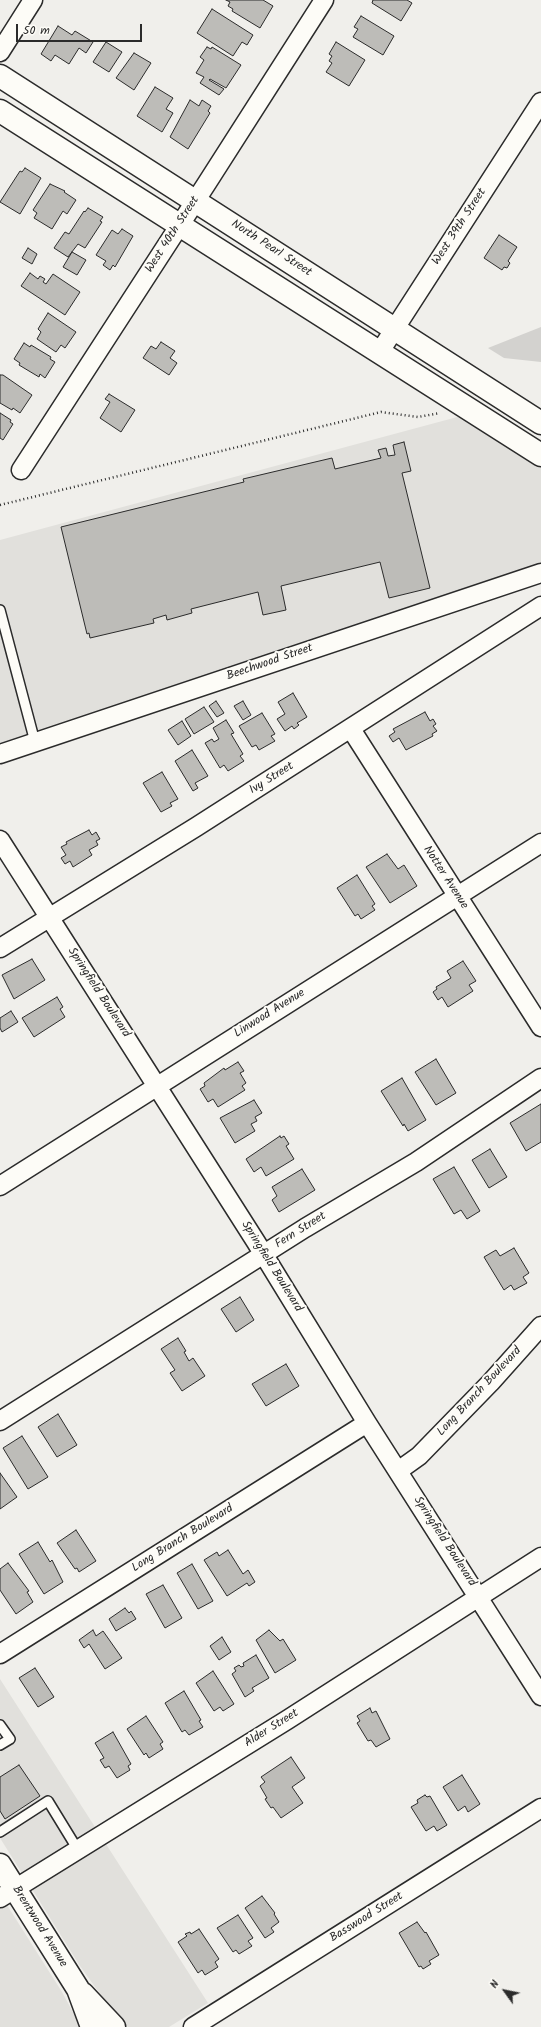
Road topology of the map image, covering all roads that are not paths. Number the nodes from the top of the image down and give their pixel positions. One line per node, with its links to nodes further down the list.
1 (33, 0): 3 (street)
2 (324, 0): 7 (street, West 40th Street)
3 (0, 52)
4 (0, 76): 7 (street, North Pearl Street)
5 (541, 102): 9 (street, West 39th Street)
6 (0, 111): 8 (street)
7 (196, 201): 8 (street, West 40th Street); 9 (street, North Pearl Street)
8 (179, 226): 10 (street); 13 (street, West 40th Street)
9 (395, 329): 10 (street, West 39th Street); 11 (street, North Pearl Street)
10 (379, 353): 12 (street)
11 (541, 423)
12 (541, 455)
13 (21, 470)
14 (541, 573): 18 (street, Beechwood Street)
15 (541, 606): 17 (street, Ivy Street)
16 (0, 610): 18 (lane)
17 (351, 729): 22 (street, Notter Avenue); 23 (street, Ivy Street)
18 (35, 742): 19 (street, Beechwood Street)
19 (0, 754)
20 (0, 840): 23 (street, Springfield Boulevard)
21 (541, 843): 22 (street, Linwood Avenue)
22 (456, 896): 25 (street, Notter Avenue); 27 (street, Linwood Avenue)
23 (49, 917): 24 (street, Ivy Street); 27 (street, Springfield Boulevard)
24 (0, 948)
25 (541, 1027)
26 (541, 1078): 29 (street, Fern Street)
27 (157, 1086): 28 (street, Linwood Avenue); 29 (street, Springfield Boulevard)
28 (0, 1186)
29 (264, 1254): 31 (street, Fern Street); 32 (street, Springfield Boulevard)
30 (541, 1326): 33 (street, Long Branch Boulevard)
31 (0, 1421)
32 (367, 1424): 33 (street, Springfield Boulevard); 36 (street, Long Branch Boulevard)
33 (398, 1471): 35 (street, Springfield Boulevard)
34 (541, 1557): 35 (street, Alder Street)
35 (479, 1596): 37 (street, Springfield Boulevard); 42 (street, Alder Street)
36 (0, 1654)
37 (541, 1696)
38 (0, 1725): 39 (lane)
39 (0, 1745)
40 (541, 1808): 48 (street, Basswood Street)
41 (0, 1832): 42 (lane)
42 (78, 1850): 44 (street, Alder Street)
43 (0, 1865): 44 (street, Brentwood Avenue)
44 (7, 1893): 45 (street, Brentwood Avenue)
45 (78, 1989): 46 (street, Brentwood Avenue); 47 (street, Brentwood Avenue)
46 (92, 2027)
47 (114, 2027)
48 (193, 2027)

